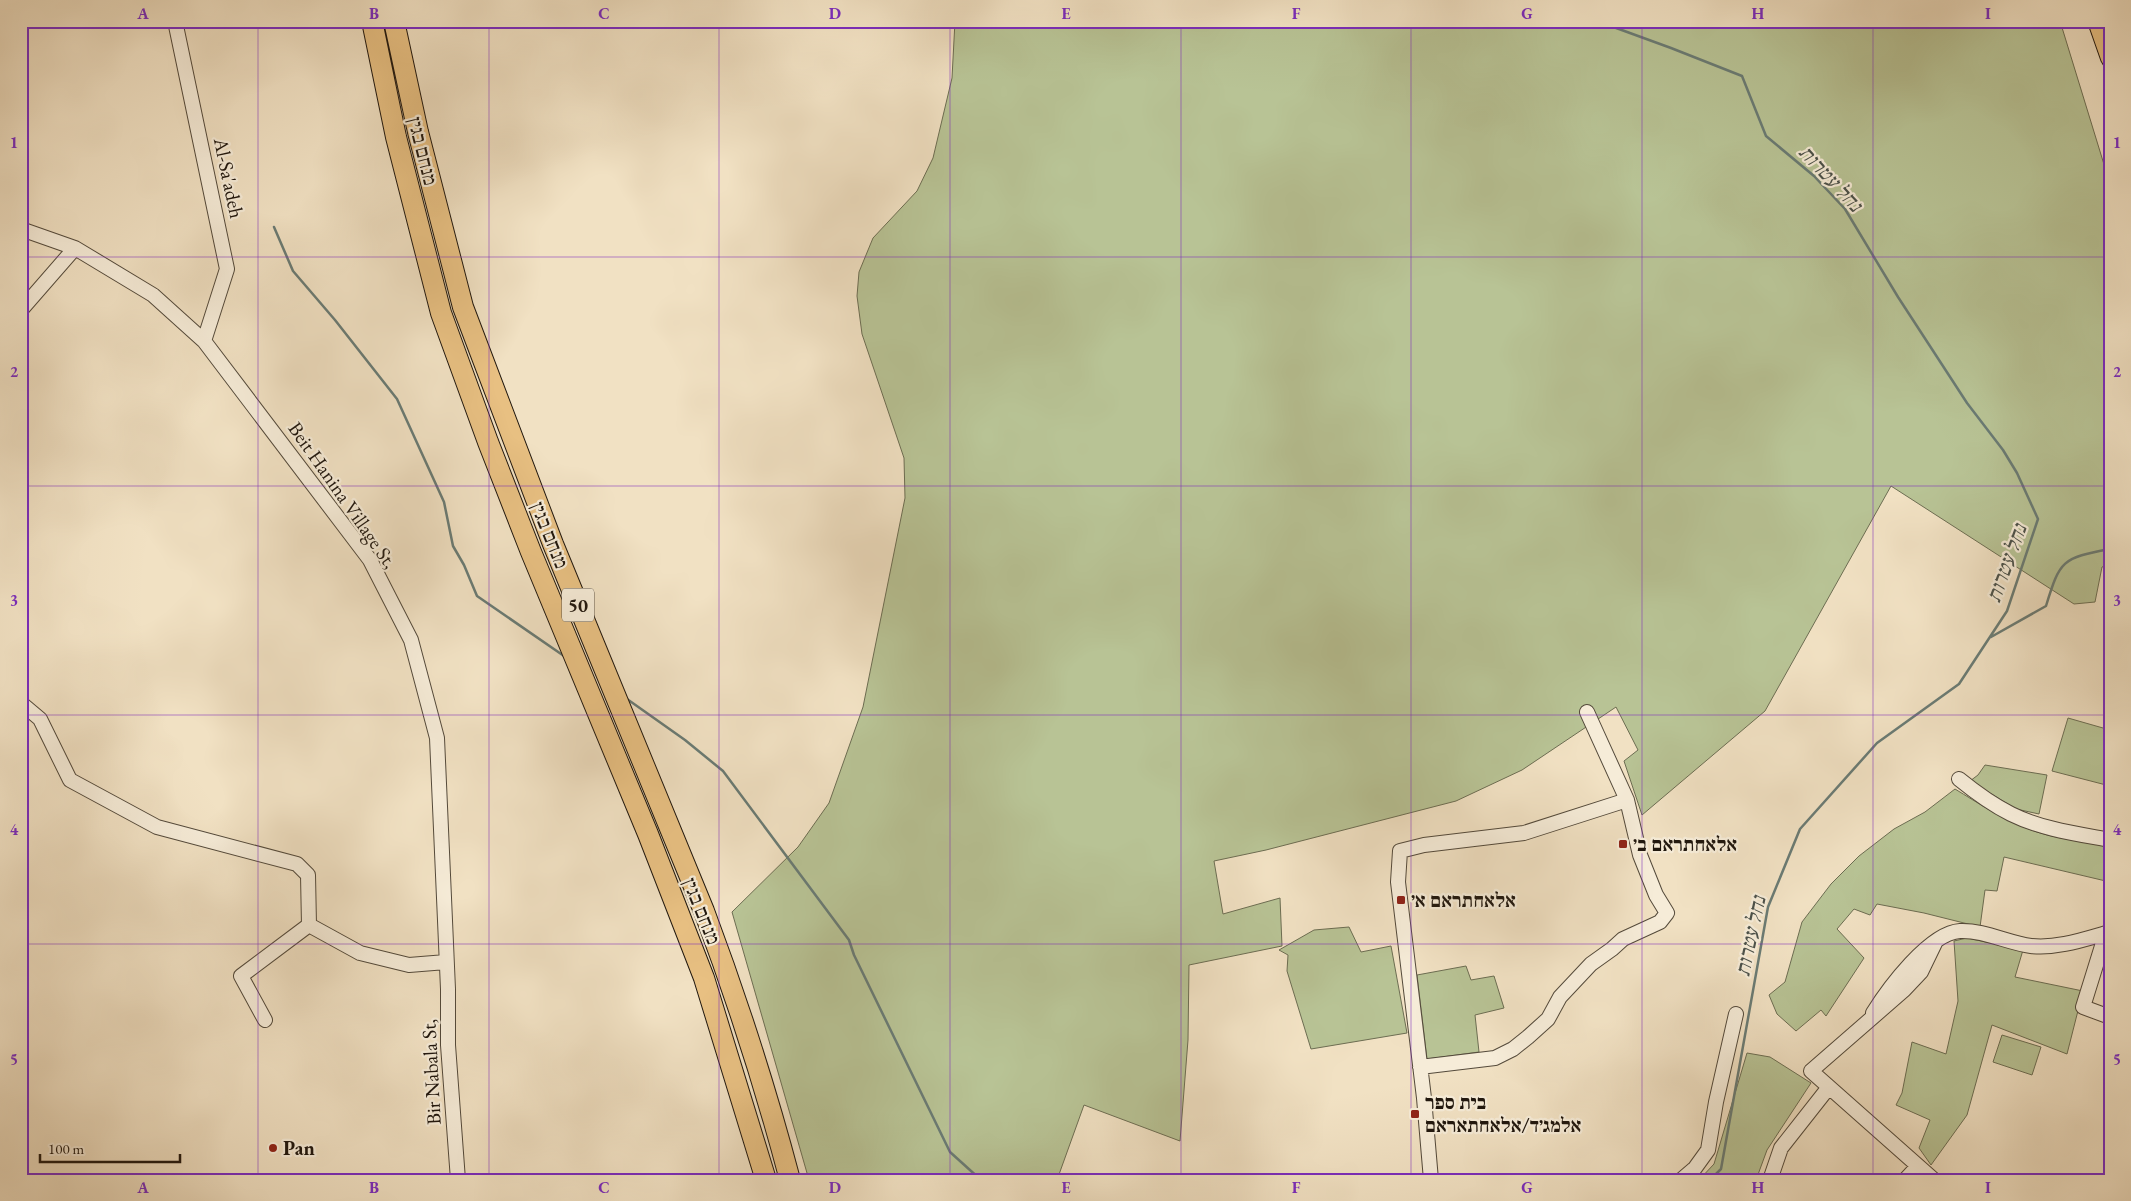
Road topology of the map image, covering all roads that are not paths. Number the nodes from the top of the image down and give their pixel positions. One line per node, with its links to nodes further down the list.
1 (176, 21): 9 (street, Al-Sa'adeh)
2 (372, 21): 25 (highway, מנחם בגין / 50)
3 (394, 21): 26 (highway, מנחם בגין / 50)
4 (2096, 21): 5 (main road)
5 (2110, 58)
6 (21, 229): 7 (street, Beit Hanina Village St,)
7 (75, 248): 8 (street); 9 (street, Beit Hanina Village St,)
8 (21, 310)
9 (204, 341): 17 (street, Beit Hanina Village St,)
10 (21, 702): 15 (street)
11 (1586, 712): 13 (street)
12 (1960, 779): 14 (street)
13 (1627, 800): 21 (street); 21 (street)
14 (2110, 840)
15 (309, 925): 17 (street); 20 (street)
16 (2107, 940): 19 (street); 22 (street)
17 (446, 962): 24 (street, Bir Nabala St,)
18 (1736, 1014): 28 (street)
19 (2110, 1017)
20 (265, 1020)
21 (1420, 1068): 27 (street)
22 (1829, 1087): 23 (street); 29 (street)
23 (1918, 1166): 30 (street); 31 (street)
24 (458, 1180)
25 (766, 1180)
26 (790, 1180)
27 (1431, 1180)
28 (1681, 1180)
29 (1770, 1180)
30 (1905, 1180)
31 (1934, 1180)

